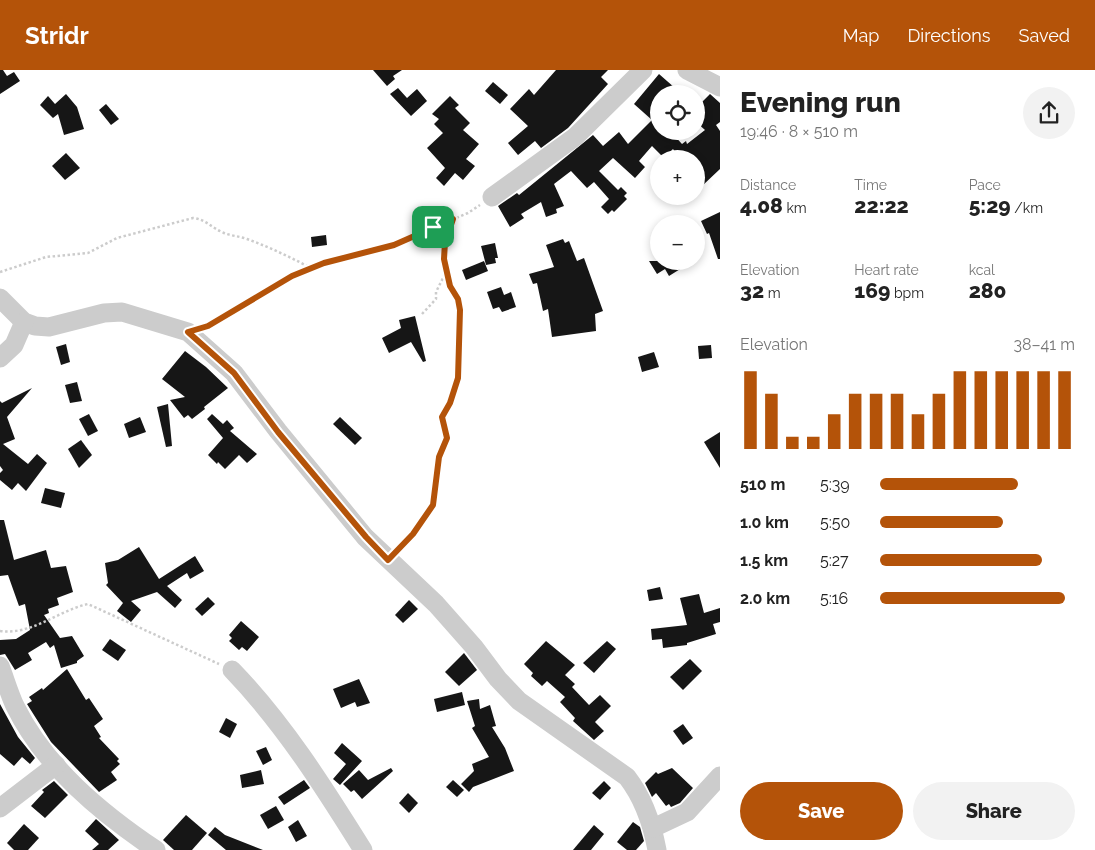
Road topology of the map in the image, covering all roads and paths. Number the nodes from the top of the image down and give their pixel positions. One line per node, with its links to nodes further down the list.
1 (643, 70): 4 (street)
2 (687, 70): 3 (street)
3 (720, 87)
4 (492, 197): 5 (path)
5 (453, 219): 6 (path); 8 (path)
6 (311, 268): 7 (path); 12 (path)
7 (0, 272)
8 (446, 272): 10 (path); 14 (path)
9 (0, 298): 11 (street)
10 (422, 314)
11 (24, 322): 12 (street); 13 (street)
12 (188, 332): 14 (street)
13 (0, 358)
14 (388, 560): 21 (street)
15 (0, 631): 17 (path)
16 (0, 666): 18 (street)
17 (232, 670): 23 (street)
18 (56, 765): 20 (street); 22 (street)
19 (719, 781): 21 (street)
20 (0, 808)
21 (655, 838): 24 (street)
22 (156, 850)
23 (363, 850)
24 (640, 850)

